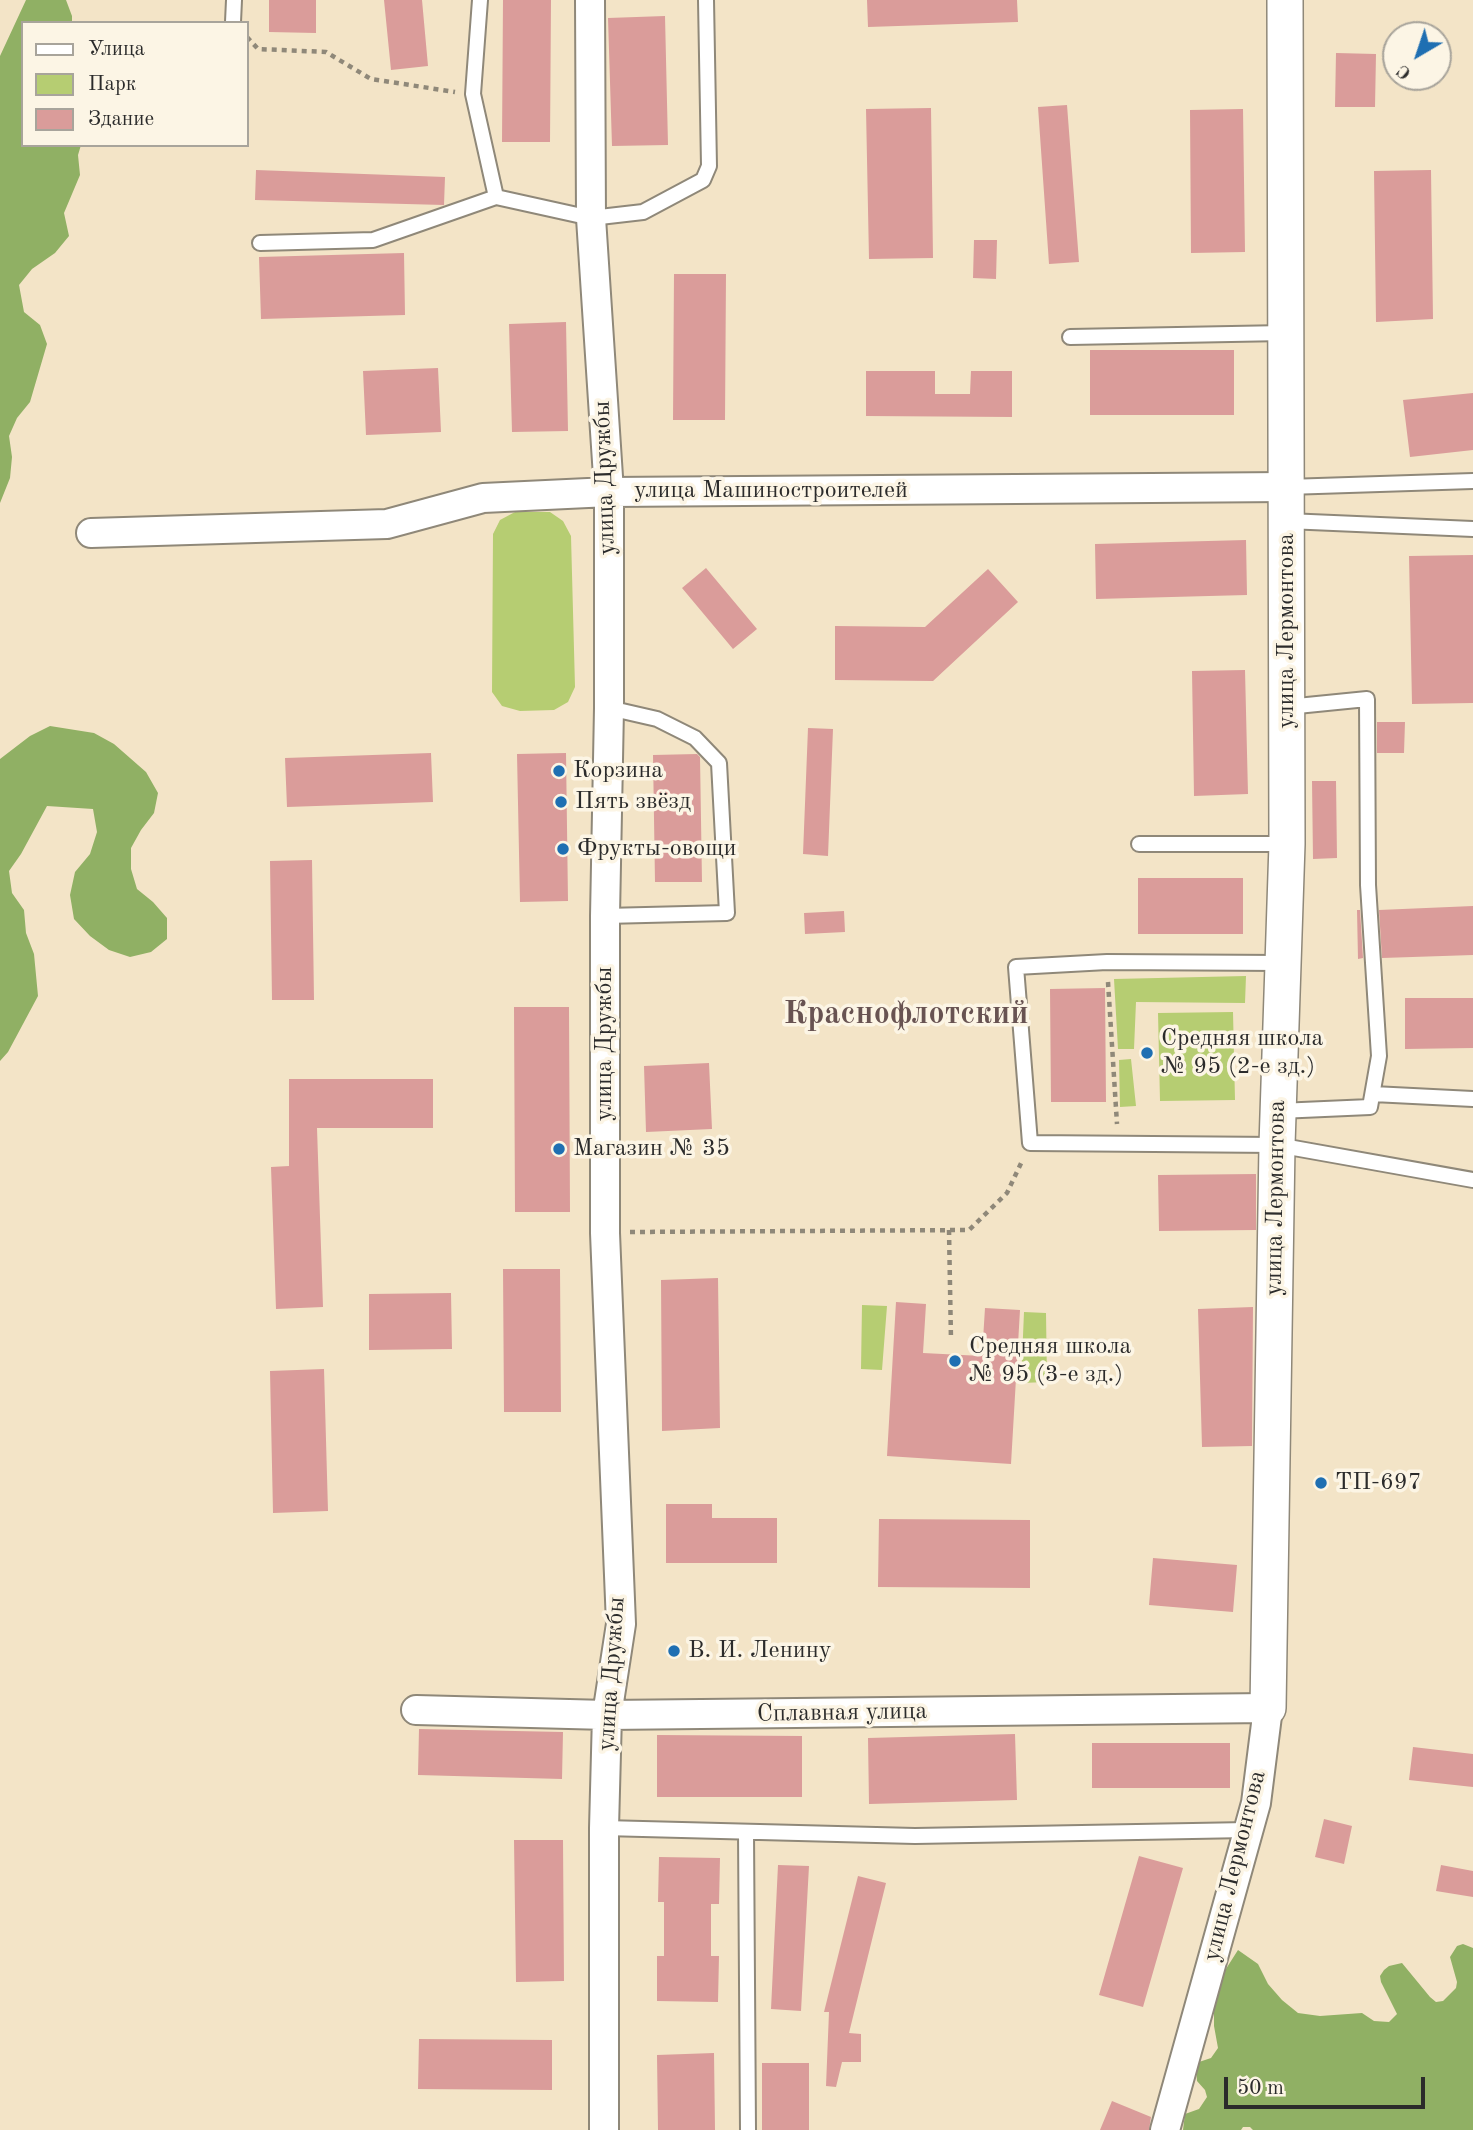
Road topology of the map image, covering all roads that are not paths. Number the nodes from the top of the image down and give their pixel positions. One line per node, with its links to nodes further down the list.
1 (234, 0): 6 (lane)
2 (480, 0): 7 (lane)
3 (590, 0): 8 (street, улица Дружбы)
4 (706, 0): 8 (lane)
5 (1285, 0): 10 (street, улица Лермонтова)
6 (233, 21)
7 (496, 197): 8 (lane); 9 (lane)
8 (591, 218): 13 (street, улица Дружбы)
9 (260, 243)
10 (1286, 332): 11 (lane); 14 (street, улица Лермонтова)
11 (1070, 337)
12 (1473, 481): 14 (lane)
13 (608, 492): 14 (street, улица Машиностроителей); 16 (street, улица Машиностроителей); 18 (street, улица Дружбы)
14 (1287, 504): 15 (lane); 17 (street, улица Лермонтова)
15 (1473, 529)
16 (91, 533)
17 (1287, 707): 20 (street, улица Лермонтова); 23 (lane)
18 (609, 708): 21 (street, улица Дружбы); 21 (lane)
19 (1139, 844): 20 (lane)
20 (1287, 844): 22 (street, улица Лермонтова)
21 (605, 916): 29 (street, улица Дружбы)
22 (1282, 963): 25 (street, улица Лермонтова); 25 (lane)
23 (1373, 1094): 24 (lane); 25 (lane)
24 (1473, 1098)
25 (1277, 1128): 26 (lane); 27 (street, улица Лермонтова)
26 (1473, 1181)
27 (1268, 1708): 29 (street, Сплавная улица); 31 (street, улица Лермонтова)
28 (416, 1710): 29 (street, Сплавная улица)
29 (607, 1715): 30 (street, улица Дружбы)
30 (604, 1828): 32 (lane); 33 (street, улица Дружбы)
31 (1248, 1830): 32 (lane); 35 (street, улица Лермонтова)
32 (746, 1832): 34 (lane)
33 (604, 2130)
34 (748, 2130)
35 (1165, 2130)

